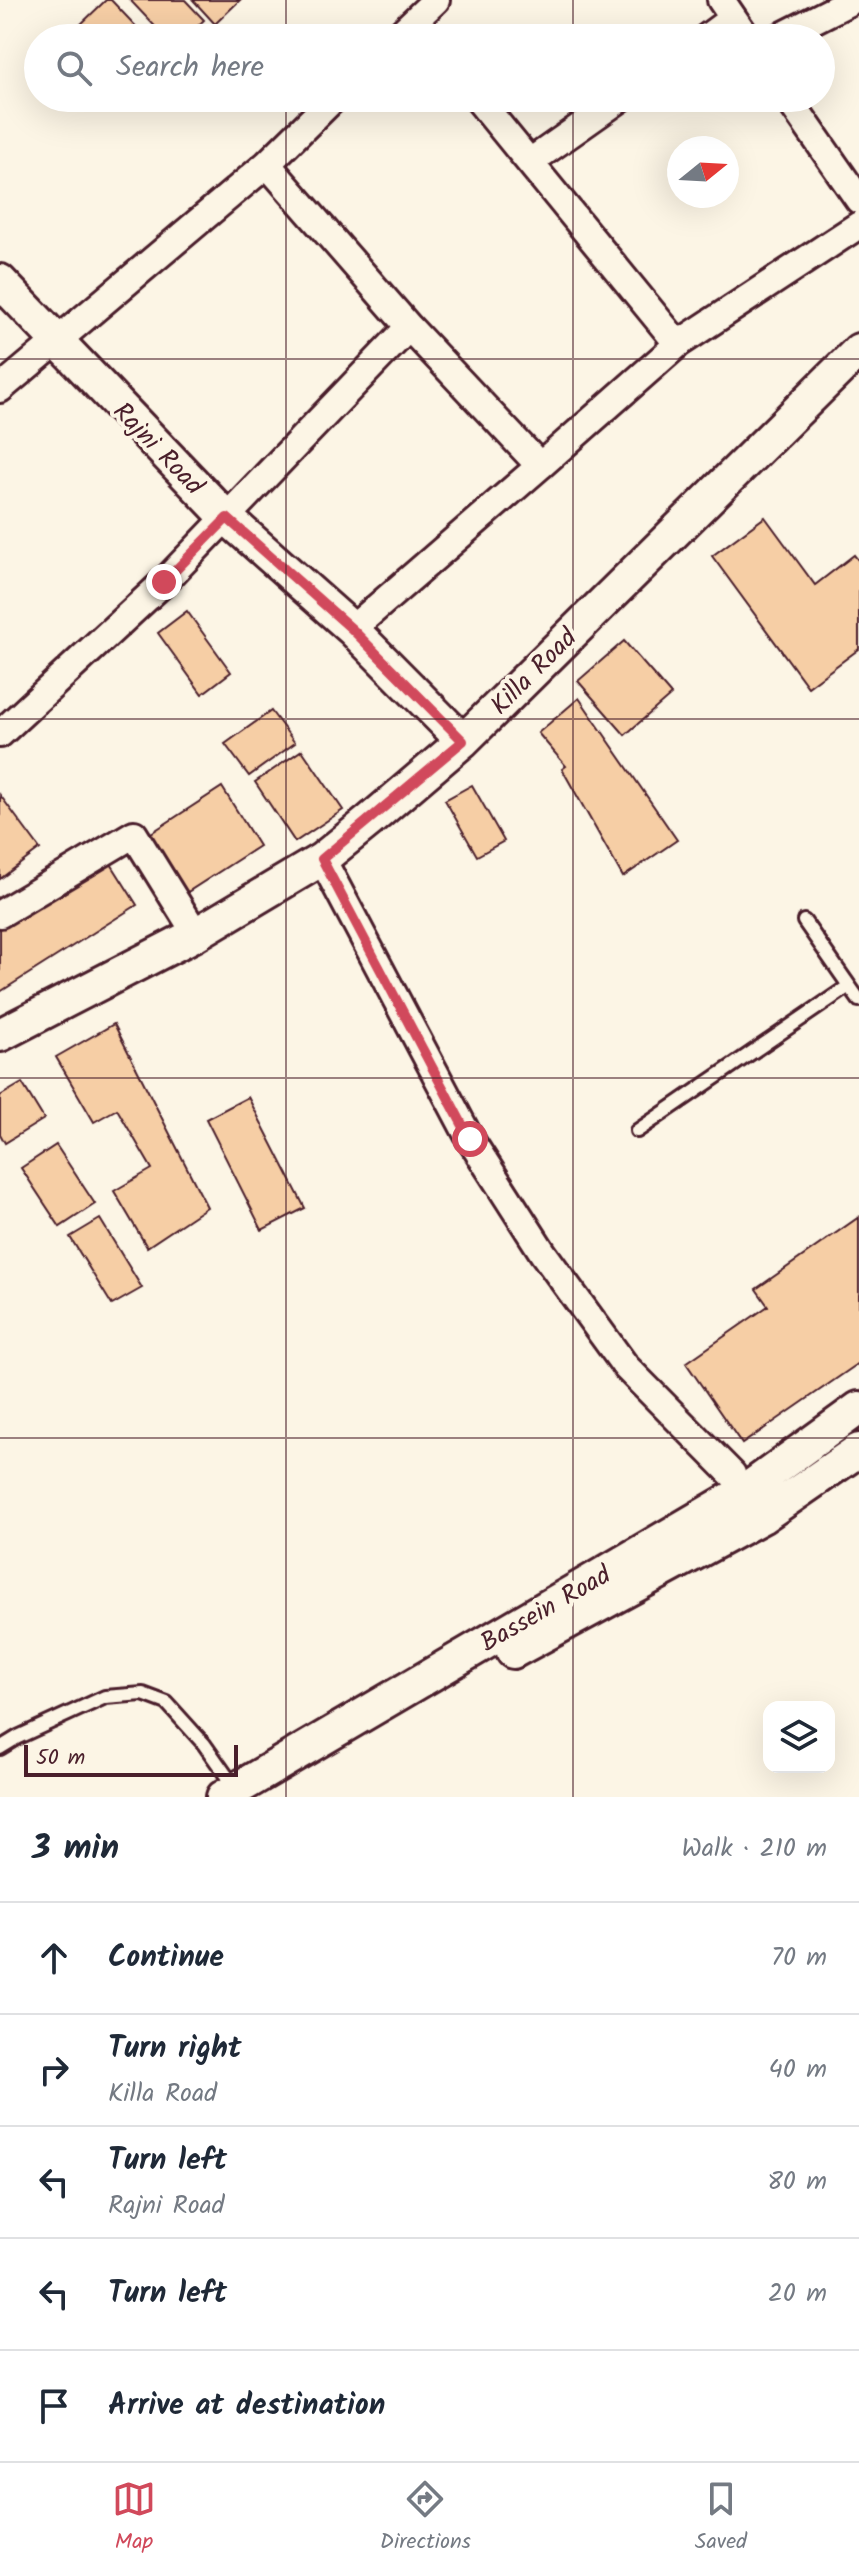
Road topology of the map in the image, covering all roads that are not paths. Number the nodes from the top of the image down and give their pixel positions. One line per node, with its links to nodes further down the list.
1 (436, 0): 3 (street)
2 (853, 0): 4 (street)
3 (418, 24)
4 (806, 24)
5 (320, 112): 10 (street)
6 (489, 112): 9 (street)
7 (601, 112): 9 (street)
8 (798, 112): 11 (street)
9 (530, 162): 16 (street)
10 (267, 164): 14 (street); 15 (street)
11 (859, 200)
12 (859, 225): 16 (street)
13 (0, 281): 15 (street, Rajni Road)
14 (409, 327): 19 (street); 20 (street)
15 (57, 342): 18 (street); 20 (street, Rajni Road)
16 (678, 344): 19 (street)
17 (859, 350): 23 (street, Killa Road)
18 (0, 389)
19 (540, 466): 21 (street)
20 (227, 518): 21 (street, Rajni Road); 22 (street)
21 (352, 629): 23 (street, Rajni Road)
22 (0, 734)
23 (463, 741): 24 (street, Killa Road)
24 (322, 859): 27 (street, Killa Road); 34 (street)
25 (0, 914): 27 (street)
26 (804, 921): 28 (lane)
27 (196, 934): 30 (street, Killa Road)
28 (849, 986): 29 (lane); 31 (lane)
29 (859, 1000)
30 (0, 1035)
31 (637, 1131)
32 (859, 1408): 34 (street, Bassein Road)
33 (859, 1450): 34 (street, Bassein Road)
34 (747, 1494): 36 (street, Bassein Road)
35 (0, 1748): 36 (lane)
36 (241, 1795)

